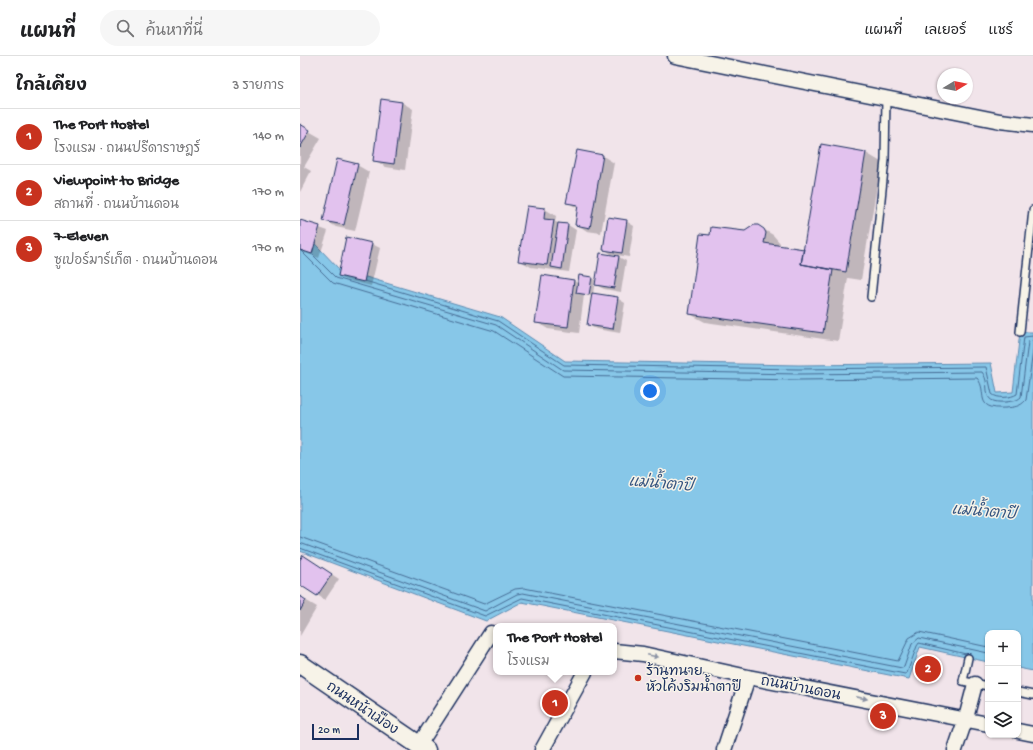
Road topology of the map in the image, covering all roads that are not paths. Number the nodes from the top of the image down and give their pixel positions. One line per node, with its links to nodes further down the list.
1 (675, 56): 2 (street)
2 (886, 98): 3 (street); 5 (lane)
3 (1033, 125)
4 (1033, 210): 6 (lane)
5 (871, 297)
6 (1020, 332)
7 (493, 633): 20 (street)
8 (617, 651): 12 (street, ถนนบ้านดอน, one-way to 12)
9 (968, 658): 13 (lane)
10 (300, 664): 20 (street, ถนนหน้าเมือง)
11 (582, 675): 21 (street)
12 (748, 677): 16 (street, ถนนบ้านดอน, one-way to 16); 22 (street)
13 (981, 685): 16 (street)
14 (1021, 693): 15 (lane)
15 (1033, 695)
16 (966, 718): 17 (street, ถนนบ้านดอน); 23 (street)
17 (985, 723)
18 (1021, 732): 19 (street)
19 (1033, 734)
20 (422, 747)
21 (542, 750)
22 (724, 750)
23 (955, 750)

